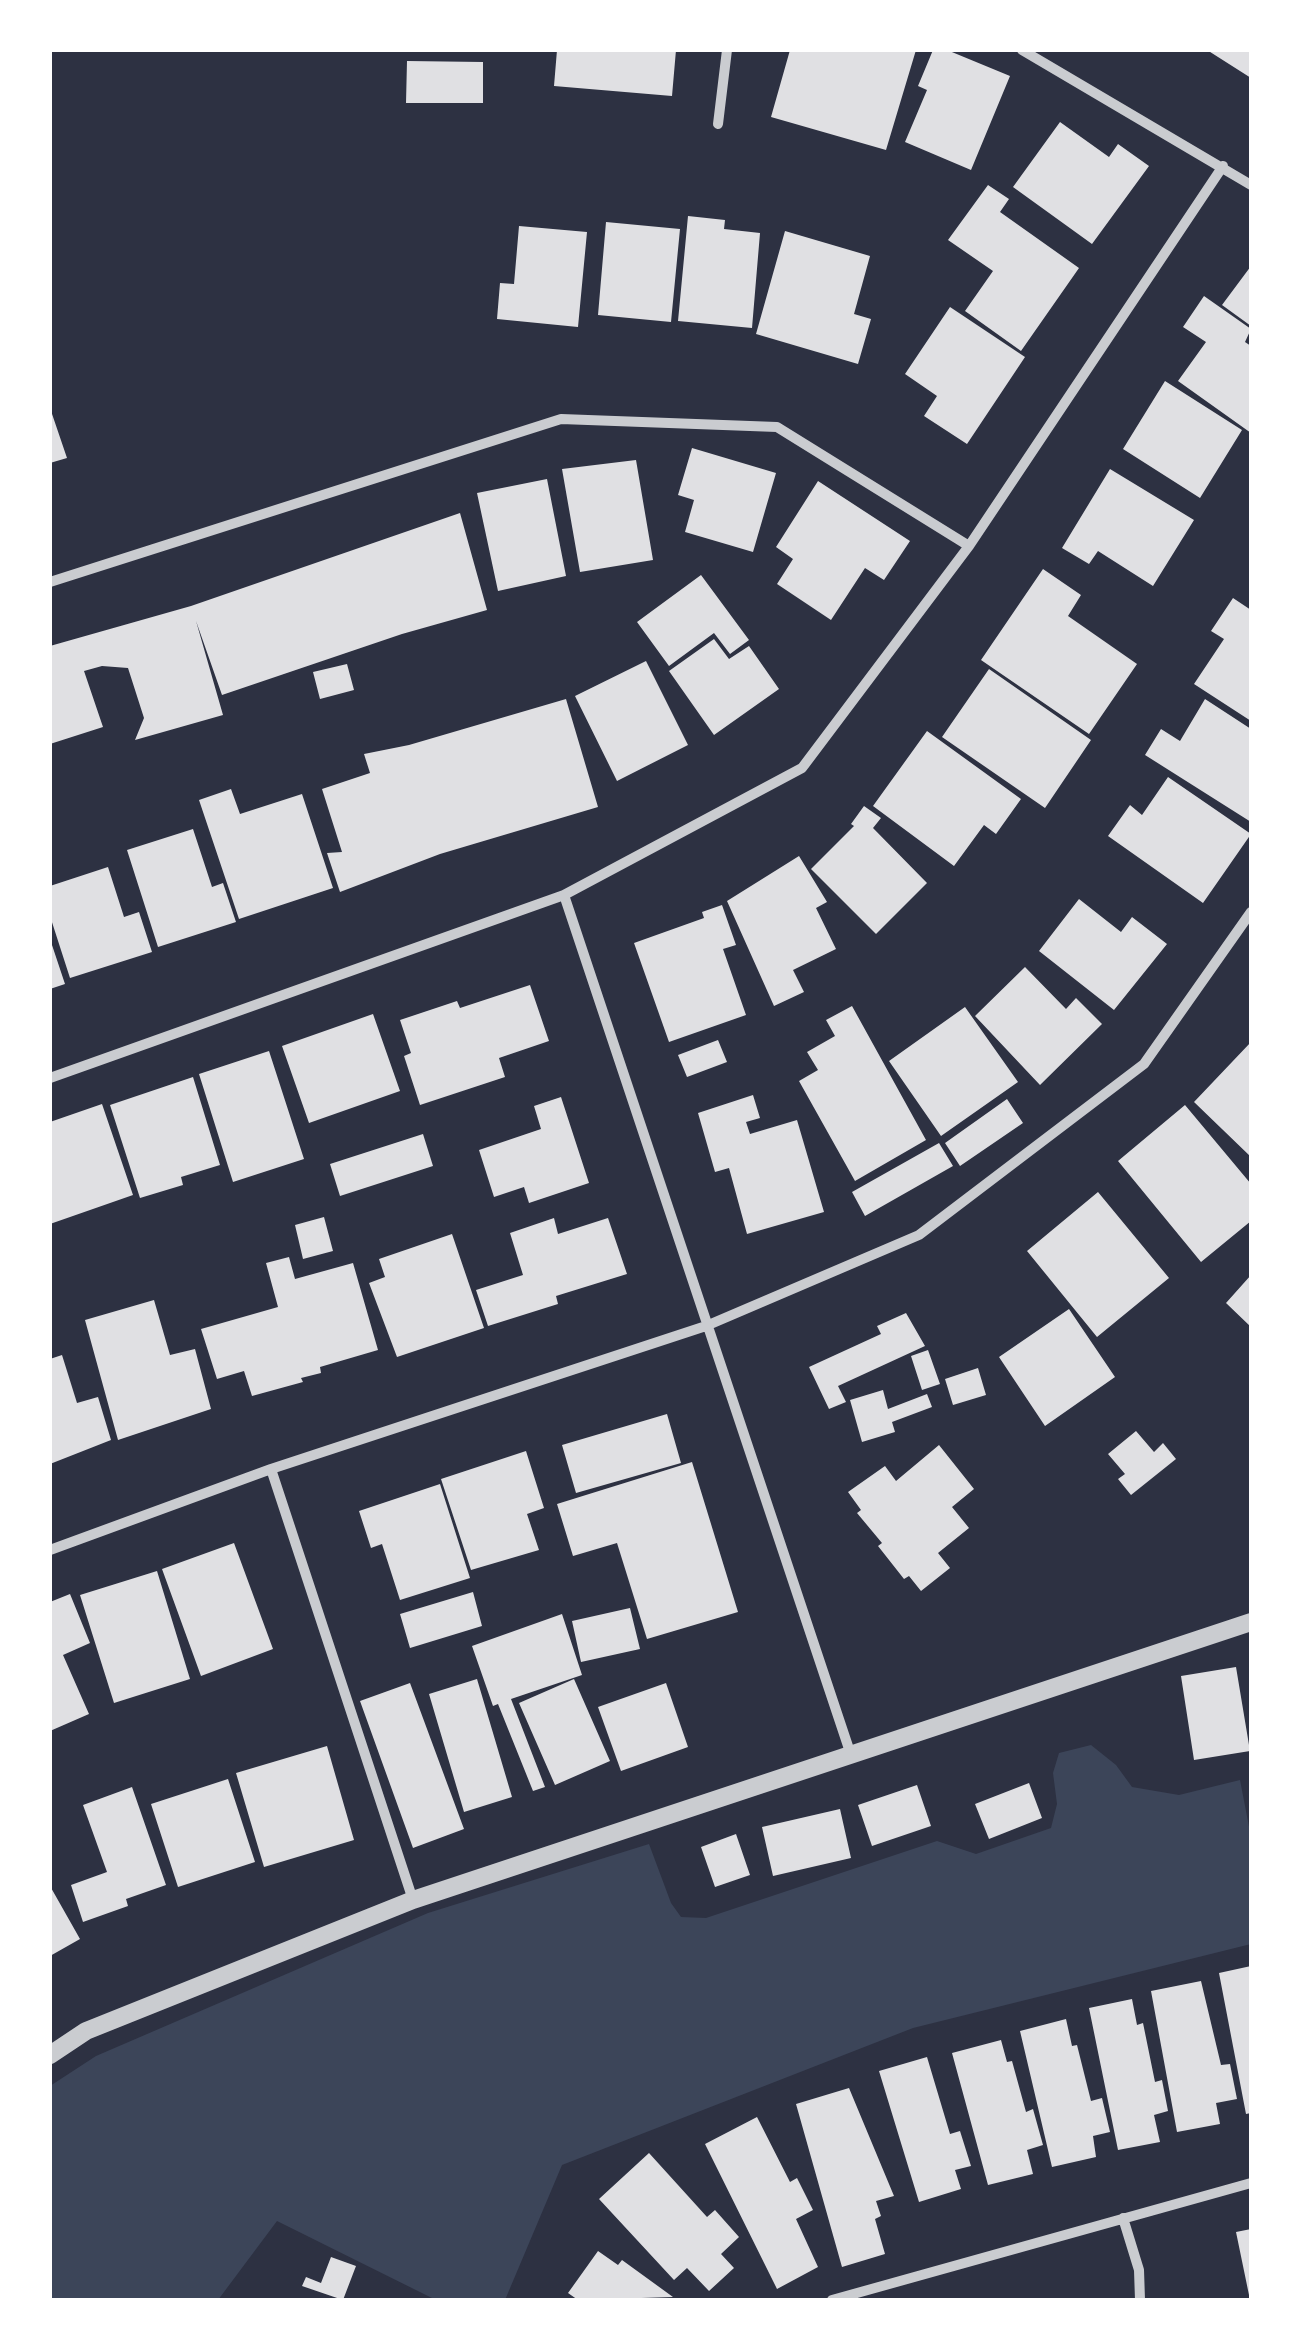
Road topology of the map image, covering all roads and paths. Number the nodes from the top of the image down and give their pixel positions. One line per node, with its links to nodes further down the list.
1 (728, 50): 3 (street)
2 (1022, 50): 4 (street)
3 (718, 124)
4 (1223, 166): 5 (street); 6 (street)
5 (1251, 185)
6 (969, 546): 7 (street); 8 (street)
7 (50, 582)
8 (564, 895): 10 (street); 11 (street)
9 (1251, 912): 11 (street)
10 (50, 1078)
11 (706, 1326): 12 (street); 15 (street)
12 (271, 1469): 13 (street); 16 (street)
13 (50, 1550)
14 (1251, 1622): 15 (street)
15 (850, 1752): 16 (street)
16 (413, 1900): 17 (street)
17 (50, 2056)
18 (1251, 2183): 19 (street)
19 (1124, 2218): 20 (street); 21 (street)
20 (832, 2300)
21 (1140, 2300)

